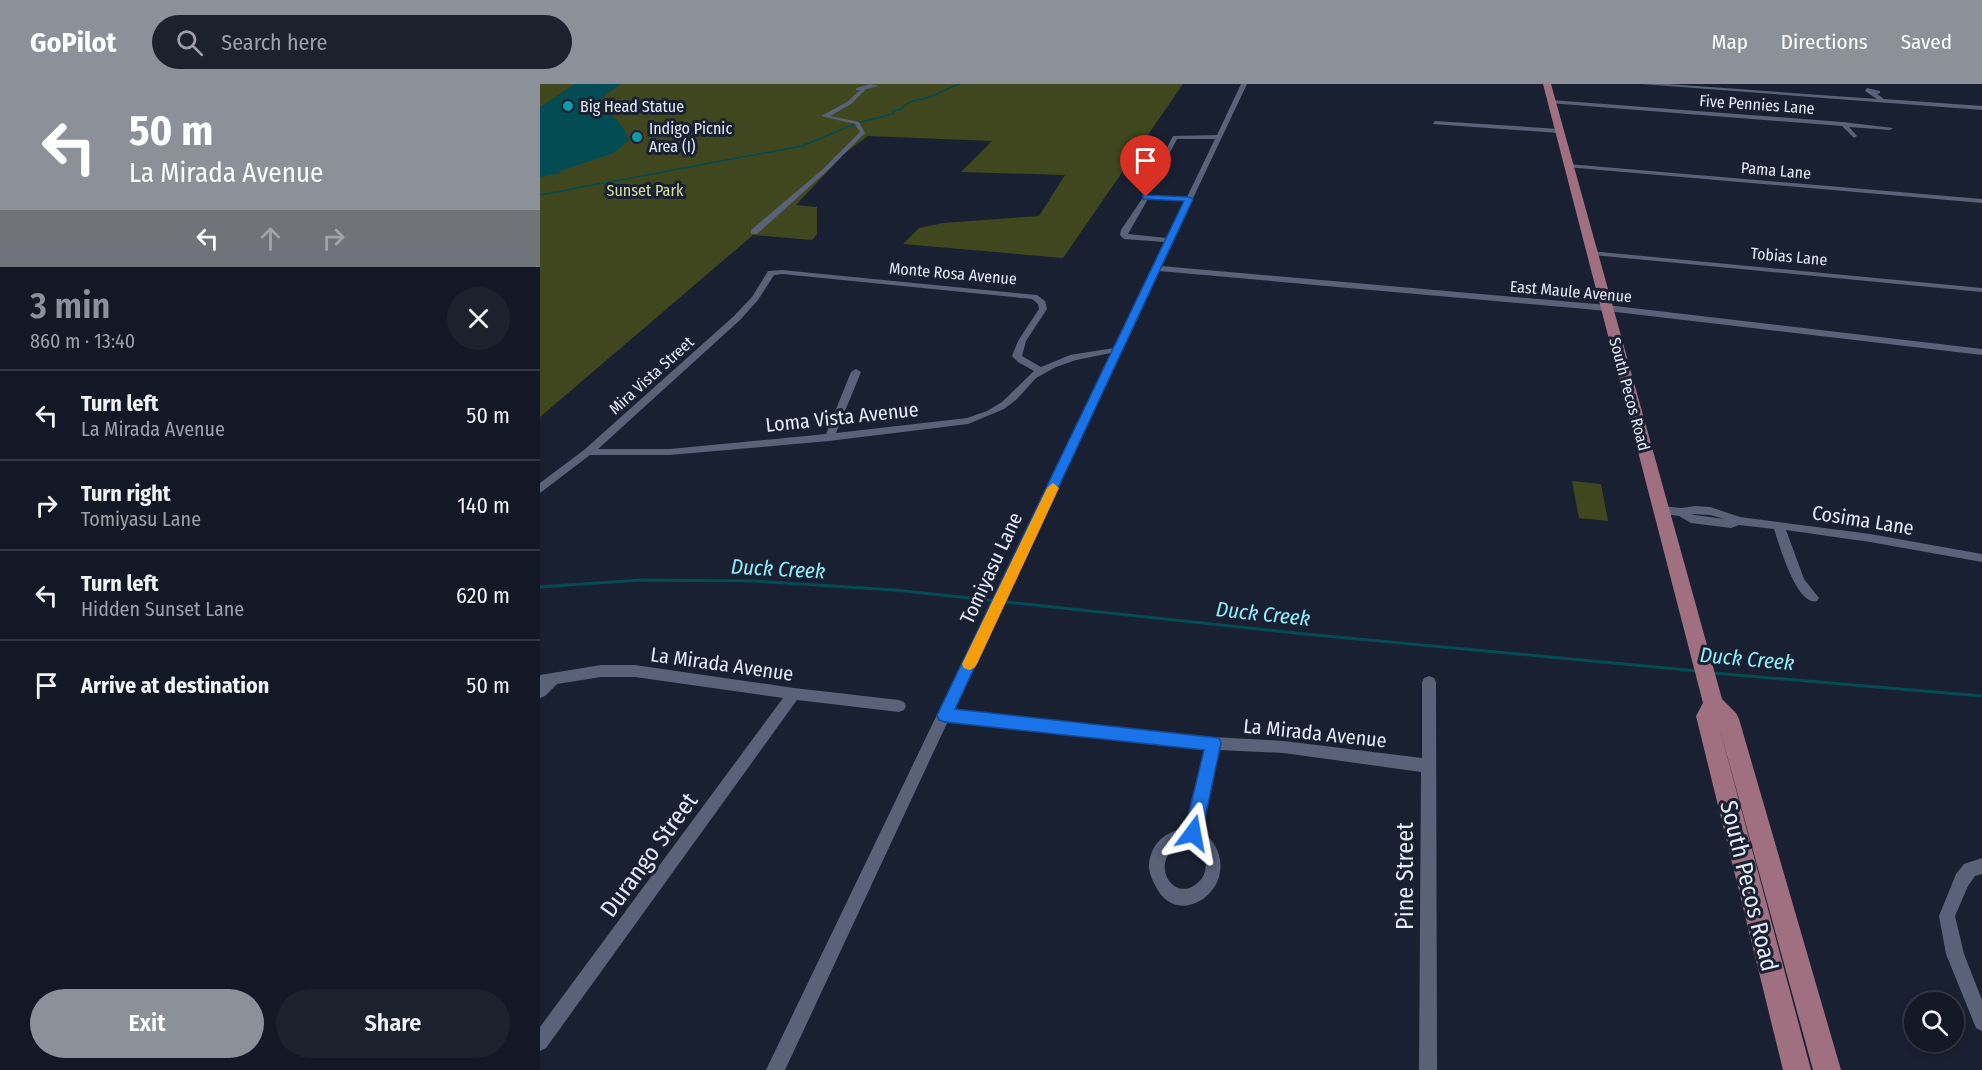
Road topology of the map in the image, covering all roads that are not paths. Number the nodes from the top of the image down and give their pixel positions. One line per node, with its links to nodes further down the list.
1 (873, 84): 6 (street)
2 (1244, 84): 19 (street, Tomiyasu Lane)
3 (1547, 84): 10 (main road, South Pecos Road)
4 (1645, 84): 7 (street)
5 (1758, 84): 7 (street)
6 (862, 88): 24 (street)
7 (1764, 92): 9 (street)
8 (1874, 93): 9 (street)
9 (1883, 101): 11 (street)
10 (1551, 102): 12 (street, Five Pennies Lane); 17 (main road, South Pecos Road)
11 (1982, 108)
12 (1747, 117): 14 (street); 15 (street, Five Pennies Lane)
13 (1435, 123): 17 (street)
14 (1749, 124)
15 (1843, 124): 16 (street, Five Pennies Lane); 18 (street)
16 (1890, 128)
17 (1559, 131): 21 (main road, South Pecos Road)
18 (1854, 136)
19 (1218, 139): 20 (street); 22 (street, Tomiyasu Lane)
20 (1165, 157)
21 (1568, 166): 23 (street, Pama Lane); 26 (main road, South Pecos Road)
22 (1189, 199): 25 (street, Tomiyasu Lane); 25 (street)
23 (1982, 201)
24 (754, 232)
25 (1170, 240): 27 (street, Tomiyasu Lane)
26 (1593, 253): 29 (street, Tobias Lane); 30 (main road, South Pecos Road)
27 (1156, 268): 30 (street, East Maule Avenue); 31 (street, Tomiyasu Lane)
28 (771, 273): 35 (street, Monte Rosa Avenue); 38 (street, Mira Vista Street)
29 (1982, 290)
30 (1608, 308): 32 (street, East Maule Avenue); 40 (main road, South Pecos Road)
31 (1118, 350): 33 (street, Loma Vista Avenue); 34 (street, Tomiyasu Lane)
32 (1982, 352)
33 (1080, 356): 34 (street); 35 (street, Loma Vista Avenue)
34 (1112, 361): 50 (street, Tomiyasu Lane)
35 (1041, 371): 37 (street, Loma Vista Avenue)
36 (856, 372): 37 (street)
37 (829, 438): 38 (street, Loma Vista Avenue)
38 (588, 452): 39 (street, Mira Vista Street)
39 (540, 489)
40 (1661, 510): 41 (street, Cosima Lane); 48 (main road, South Pecos Road)
41 (1778, 525): 42 (street, Cosima Lane); 43 (street)
42 (1982, 558)
43 (1813, 598)
44 (547, 680): 46 (street); 47 (street, La Mirada Avenue)
45 (1429, 682): 52 (street, Pine Street)
46 (540, 692)
47 (795, 694): 49 (street, La Mirada Avenue); 56 (street, Durango Street)
48 (1715, 703): 59 (main road, South Pecos Road); 60 (main road)
49 (899, 706)
50 (945, 715): 51 (street, La Mirada Avenue); 57 (street, Tomiyasu Lane)
51 (1213, 743): 52 (street, La Mirada Avenue); 53 (street)
52 (1430, 766): 58 (street, Pine Street)
53 (1193, 833)
54 (1982, 866): 55 (street)
55 (1982, 1022)
56 (540, 1042)
57 (775, 1070)
58 (1428, 1070)
59 (1797, 1070)
60 (1827, 1070)

